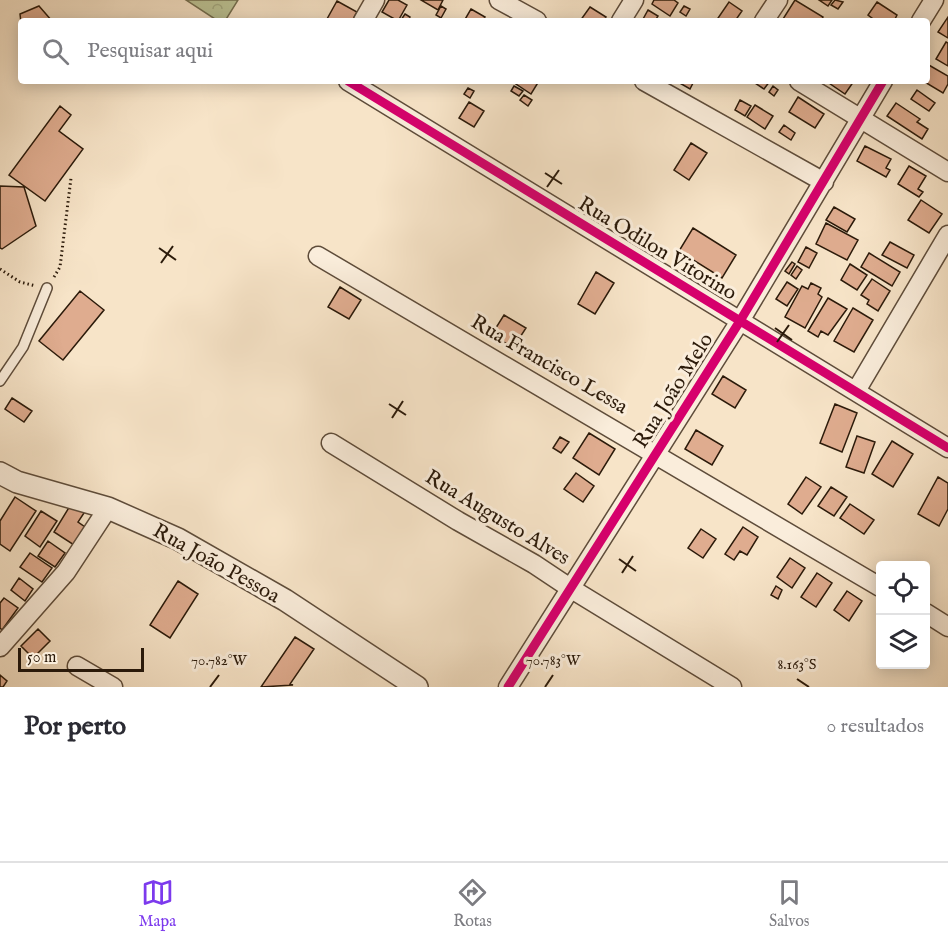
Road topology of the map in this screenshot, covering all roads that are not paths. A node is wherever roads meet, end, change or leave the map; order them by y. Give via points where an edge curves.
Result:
1 (375, 0) edge
2 (500, 0) edge
3 (634, 0) edge
4 (778, 0) edge
5 (934, 0) edge
6 (365, 18) edge
7 (532, 18) edge
8 (623, 18) edge
9 (766, 18) edge
10 (923, 18) edge
11 (353, 84) edge
12 (649, 84) edge
13 (804, 84) edge
14 (881, 84) edge
15 (860, 118) junction
16 (948, 172) edge
17 (824, 182) junction
18 (948, 235) edge
19 (318, 256) dead end
20 (46, 288) road end
21 (740, 321) junction
22 (0, 381) edge
23 (856, 391) junction
24 (332, 443) dead end
25 (948, 448) edge
26 (656, 453) junction
27 (0, 473) edge
28 (108, 508) junction
29 (876, 584) edge
30 (570, 588) junction
31 (929, 615) edge
32 (948, 627) edge
33 (0, 647) edge
34 (77, 666) dead end
35 (113, 687) edge
36 (417, 687) edge
37 (508, 687) edge
38 (732, 687) edge

1 - 6 street
2 - 7 street
3 - 8 street
4 - 9 street
5 - 10 street
11 - 21 street, Rua Odilon Vitorino
12 - 17 street
13 - 15 street
14 - 15 street, Rua João Melo
15 - 16 street
15 - 17 street, Rua João Melo
17 - 21 street, Rua João Melo
18 - 23 street
19 - 26 street, Rua Francisco Lessa
20 - 22 lane via 23,347
21 - 23 street, Rua Odilon Vitorino
21 - 26 street, Rua João Melo
23 - 25 street, Rua Odilon Vitorino
24 - 30 street, Rua Augusto Alves
26 - 29 street, Rua Francisco Lessa
26 - 30 street, Rua João Melo
27 - 28 street, Rua João Pessoa via 17,482
28 - 33 street via 66,572
28 - 36 street, Rua João Pessoa via 178,539 239,573
30 - 37 street, Rua João Melo
30 - 38 street, Rua Augusto Alves
31 - 32 street
34 - 35 street

